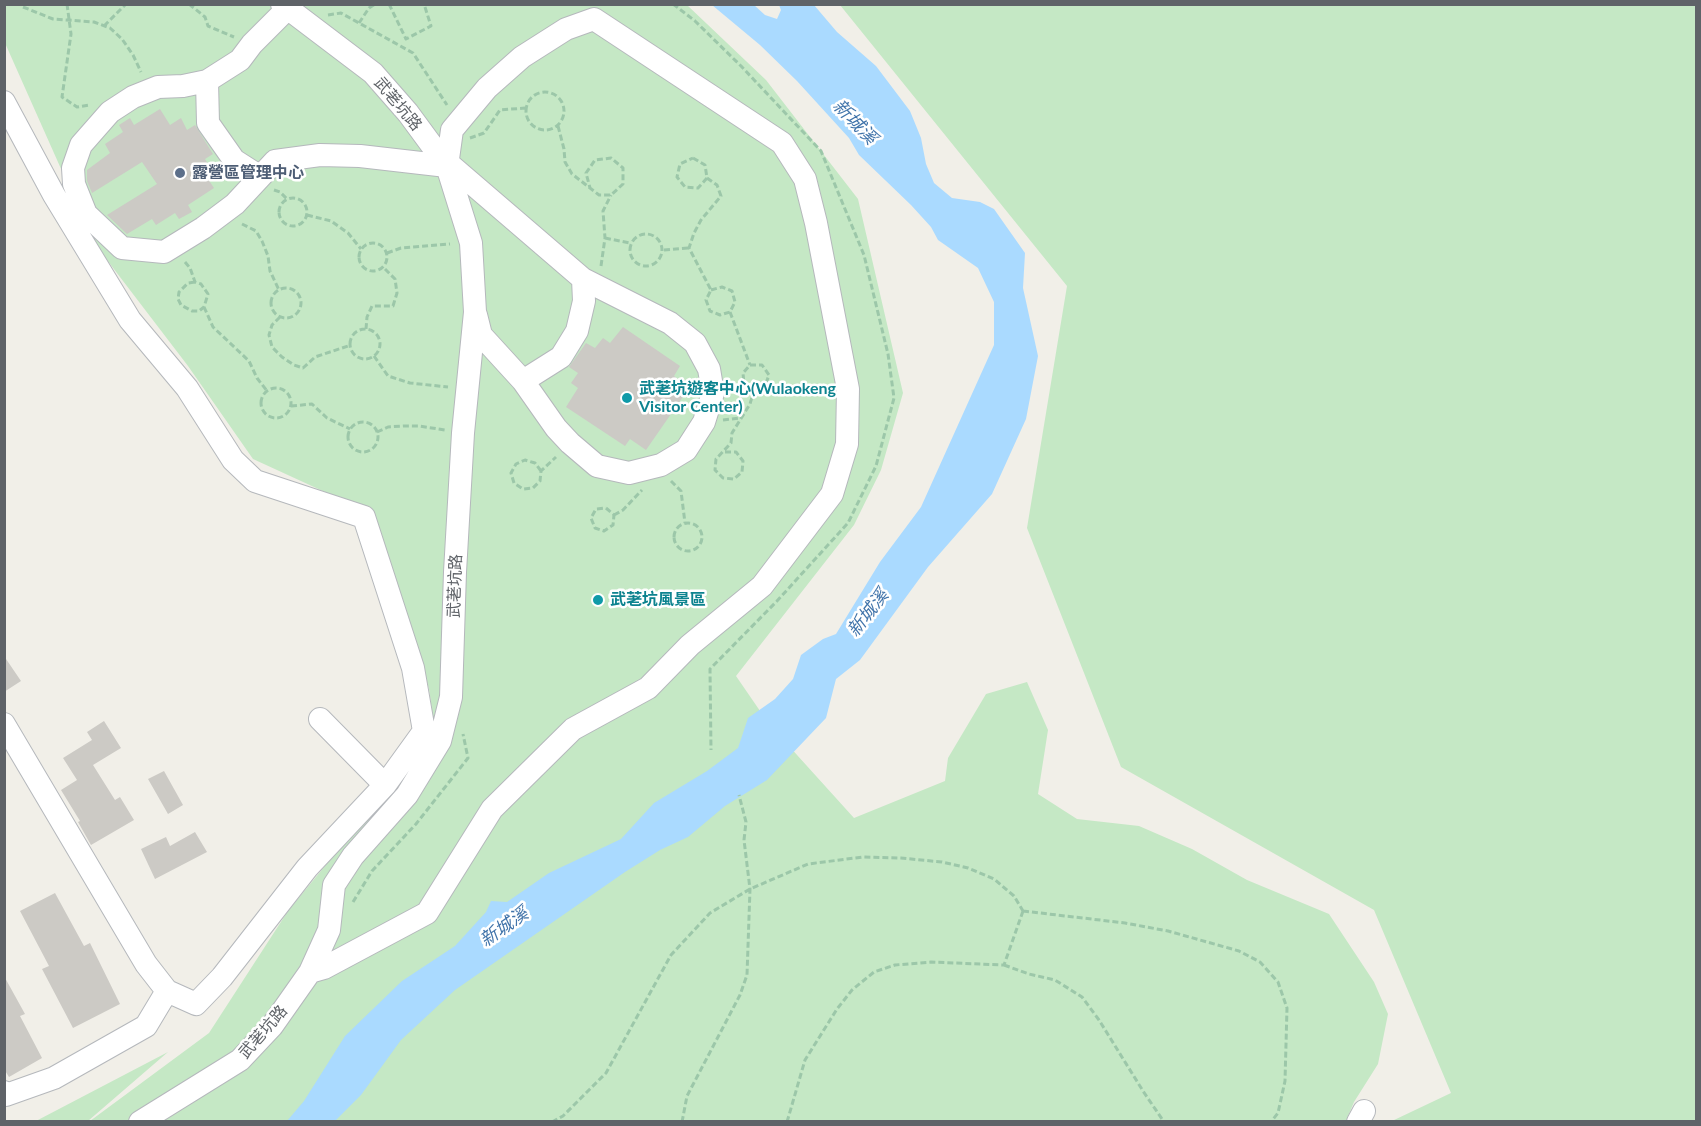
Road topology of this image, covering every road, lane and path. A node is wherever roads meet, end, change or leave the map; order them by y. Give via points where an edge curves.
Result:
1 (67, 4) edge
2 (126, 4) edge
3 (189, 4) edge
4 (375, 4) edge
5 (389, 4) edge
6 (424, 4) edge
7 (23, 7) dead end
8 (284, 7) edge
9 (324, 16) dead end
10 (69, 22) junction
11 (359, 22) junction
12 (105, 26) junction
13 (247, 49) junction
14 (207, 81) junction
15 (150, 91) junction
16 (4, 102) edge
17 (118, 107) junction
18 (525, 108) junction
19 (558, 126) junction
20 (463, 130) junction
21 (447, 166) junction
22 (259, 176) junction
23 (707, 178) junction
24 (590, 188) junction
25 (611, 195) junction
26 (221, 214) junction
27 (308, 215) junction
28 (605, 238) junction
29 (471, 243) junction
30 (631, 243) junction
31 (689, 248) junction
32 (361, 249) junction
33 (663, 249) junction
34 (387, 253) junction
35 (384, 267) junction
36 (589, 282) junction
37 (279, 290) junction
38 (711, 290) junction
39 (204, 307) junction
40 (475, 312) junction
41 (730, 312) junction
42 (280, 317) junction
43 (366, 329) junction
44 (351, 345) junction
45 (374, 356) junction
46 (750, 364) junction
47 (523, 381) junction
48 (468, 390) junction
49 (754, 390) junction
50 (267, 391) junction
51 (291, 406) junction
52 (350, 429) junction
53 (377, 432) junction
54 (463, 433) junction
55 (724, 452) junction
56 (661, 465) junction
57 (541, 471) joint
58 (614, 514) joint
59 (685, 523) junction
60 (777, 601) dead end
61 (320, 719) dead end
62 (4, 723) edge
63 (711, 750) dead end
64 (385, 785) junction
65 (738, 795) dead end
66 (750, 889) junction
67 (1023, 911) junction
68 (1004, 965) junction
69 (310, 972) junction
70 (167, 991) junction
71 (4, 1092) edge
72 (140, 1122) edge
73 (552, 1122) edge
74 (682, 1122) edge
75 (787, 1122) edge
76 (1164, 1122) edge
77 (1271, 1122) edge

1 - 10 path
2 - 12 path
3 - 13 path via 205,17 208,26 237,38
4 - 11 path
5 - 6 path via 406,39 431,26
7 - 10 path
8 - 13 street
8 - 21 street, 武荖坑路 via 373,73
9 - 11 path via 341,13
10 - 12 path
10 - 17 path via 71,34 62,97 77,107 105,102
11 - 20 path via 413,53
12 - 15 path via 122,39
13 - 14 street via 240,60
14 - 15 street
14 - 22 street via 208,123 234,160
15 - 17 street
16 - 64 street via 54,195 130,320 187,388 233,460 255,481 364,517 413,668 423,731
17 - 26 street via 81,145 73,168 74,184 87,214 123,248 164,252
18 - 19 path via 530,123 543,131
18 - 19 path via 533,95 548,92 561,99 565,113
18 - 20 path via 500,110 484,133
19 - 24 path via 565,162 572,174
20 - 21 street via 452,130
20 - 69 street via 487,88 522,57 566,29 594,19 782,143 805,179 816,223 848,389 847,444 832,494 762,586 690,645 648,688 573,729 492,809 427,913
21 - 22 street via 320,155 275,160
21 - 29 street, 武荖坑路
21 - 36 street via 448,163
22 - 26 street
23 - 23 path via 698,188 685,188 677,177 680,164 693,158 705,165
23 - 31 path via 717,186 720,196 701,220
24 - 25 path via 599,195
24 - 25 path via 586,173 590,166 595,160 610,158 623,168 623,184
25 - 28 path via 603,211
26 - 37 path via 256,231
27 - 27 path via 300,199 287,199 279,209 282,221 293,227 305,222
27 - 32 path via 330,221 348,233
28 - 30 path
28 - 36 path via 602,261
29 - 34 path via 401,248
29 - 40 street, 武荖坑路
30 - 33 path via 642,233 657,236
30 - 33 path via 630,254 637,264 649,266 659,261
31 - 33 path
31 - 38 path
32 - 34 path via 375,242
32 - 35 path via 358,255 363,268 377,271
34 - 35 path
35 - 43 path via 395,279 397,293 393,306 372,306 366,317
36 - 47 street via 577,331 561,357
36 - 56 street via 670,323 695,344 709,369 713,393 704,422 686,450
37 - 42 path via 271,307
37 - 42 path via 292,290 300,300 298,312
38 - 41 path via 706,300 710,310 720,315
38 - 41 path via 722,287 732,291 735,302
39 - 39 path via 208,294 201,284 188,282 183,286 178,299 186,309
39 - 50 path via 213,327 249,361
40 - 47 street via 481,335
40 - 48 street, 武荖坑路
41 - 46 path
42 - 44 path via 269,335 272,347 294,365 303,368 315,357
43 - 44 path via 355,333
43 - 45 path via 378,337 380,347
44 - 45 path via 356,356
45 - 48 path via 388,376 410,383
46 - 49 path via 742,373 744,384
46 - 49 path via 762,365 769,375 765,386
47 - 56 street via 556,428 597,466 628,473
48 - 54 street, 武荖坑路
49 - 55 path
50 - 51 path via 273,388 287,392
50 - 51 path via 261,404 269,416 283,416
51 - 52 path via 312,404 327,418
52 - 53 path via 364,423
52 - 53 path via 349,444 361,452 374,447
53 - 54 path via 388,427 419,426
54 - 69 street, 武荖坑路 via 451,697 440,741 407,795 352,856 334,885 329,930
55 - 55 path via 716,459 716,470 723,478 734,479 742,472 743,461 736,452
56 - 59 path via 662,478 674,482 681,492
57 - 57 path via 535,463 525,460 516,464 514,483 523,489 533,488 540,481
58 - 58 path via 606,508 596,509 591,518 595,528 604,531 613,525
59 - 59 path via 676,528 673,538 677,547 686,552 696,550 702,542 702,532
60 - 63 path via 710,669
61 - 64 street
62 - 70 street via 146,964
64 - 70 street via 307,868 222,977 196,1004
65 - 66 path via 746,822 744,840
66 - 67 path via 808,864 863,857 901,858 942,862 994,879 1014,896
66 - 73 path via 710,913 671,955 606,1073
66 - 74 path via 747,975 687,1096
67 - 68 path
67 - 77 path via 1168,931 1239,951 1260,962 1278,982 1287,1008 1285,1080 1278,1113
68 - 75 path via 931,962 874,972 842,1002 805,1060
68 - 76 path via 1055,980 1082,997
69 - 72 street, 武荖坑路 via 272,1026 240,1060
70 - 71 street via 146,1026 54,1078 6,1095

